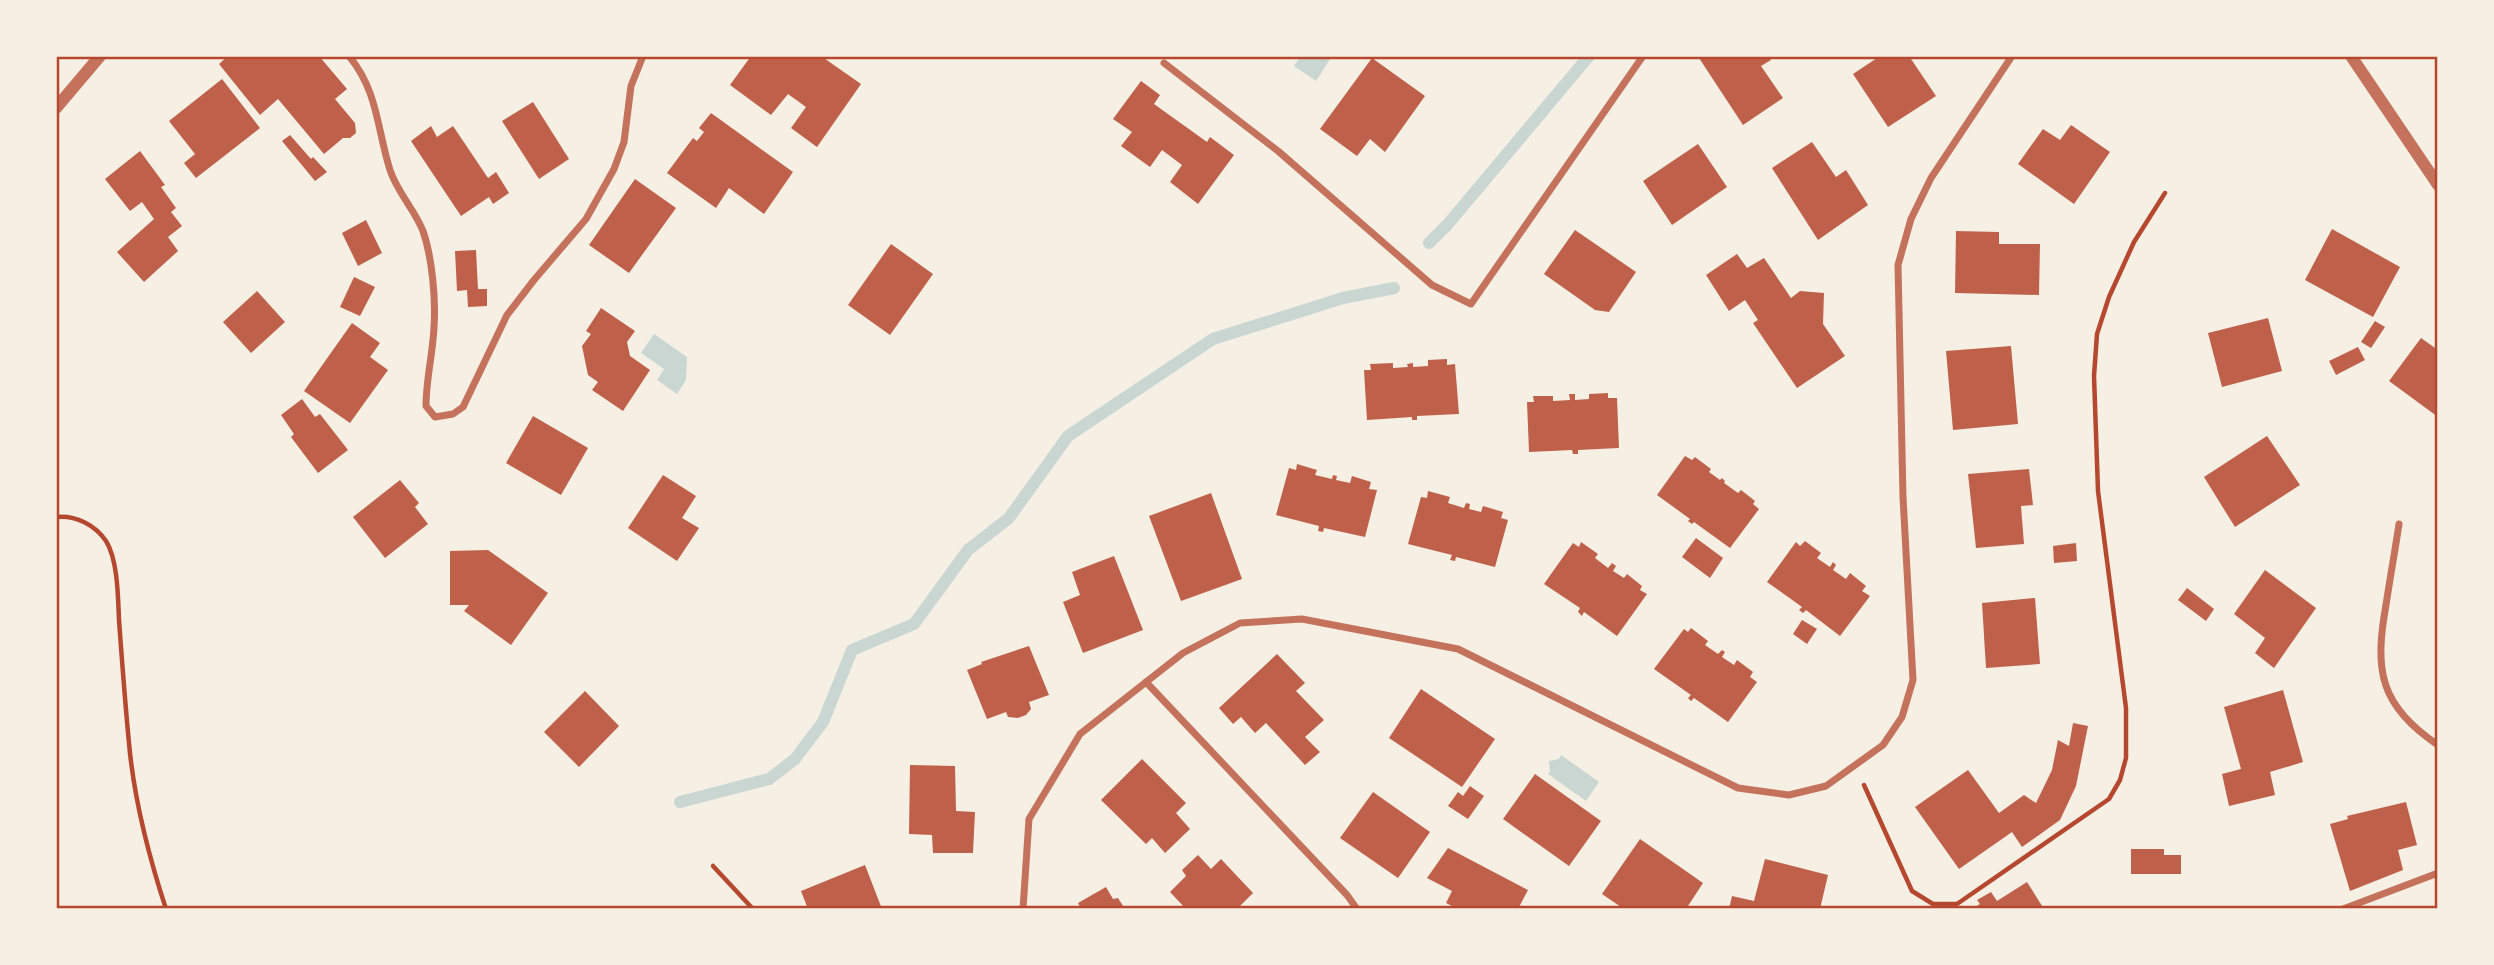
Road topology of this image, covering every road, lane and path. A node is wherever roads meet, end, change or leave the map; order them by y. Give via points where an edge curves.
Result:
1 (100, 56) edge
2 (349, 56) edge
3 (643, 56) edge
4 (1643, 56) edge
5 (2012, 56) edge
6 (2351, 56) edge
7 (1164, 62) dead end
8 (56, 108) edge
9 (2438, 185) edge
10 (2165, 193) dead end
11 (56, 517) edge
12 (2399, 524) dead end
13 (1146, 682) junction
14 (2438, 745) edge
15 (1854, 765) junction
16 (713, 866) dead end
17 (2438, 873) edge
18 (166, 909) edge
19 (753, 909) edge
20 (1023, 909) edge
21 (1357, 909) edge
22 (2343, 909) edge

1 - 8 street
2 - 3 street via 374,100 391,173 411,205 428,249 435,326 426,406 435,417 463,407 507,315 586,219 624,142 631,86
4 - 7 street via 1471,304 1432,285 1278,151
5 - 15 street via 1931,178 1911,219 1898,265 1913,680 1902,718 1883,745
6 - 9 street
10 - 15 path via 2134,242 2109,297 2098,334 2094,376 2098,491 2126,708 2126,758 2120,780 2109,799 1958,904 1933,904 1912,891
11 - 18 path via 88,523 107,542 116,574 137,806
12 - 14 street via 2379,640 2380,664 2399,711
13 - 15 street via 1183,653 1240,623 1302,619 1458,649 1738,788 1789,795 1826,786
13 - 20 street via 1080,734 1029,819
13 - 21 street
16 - 19 path
17 - 22 street

